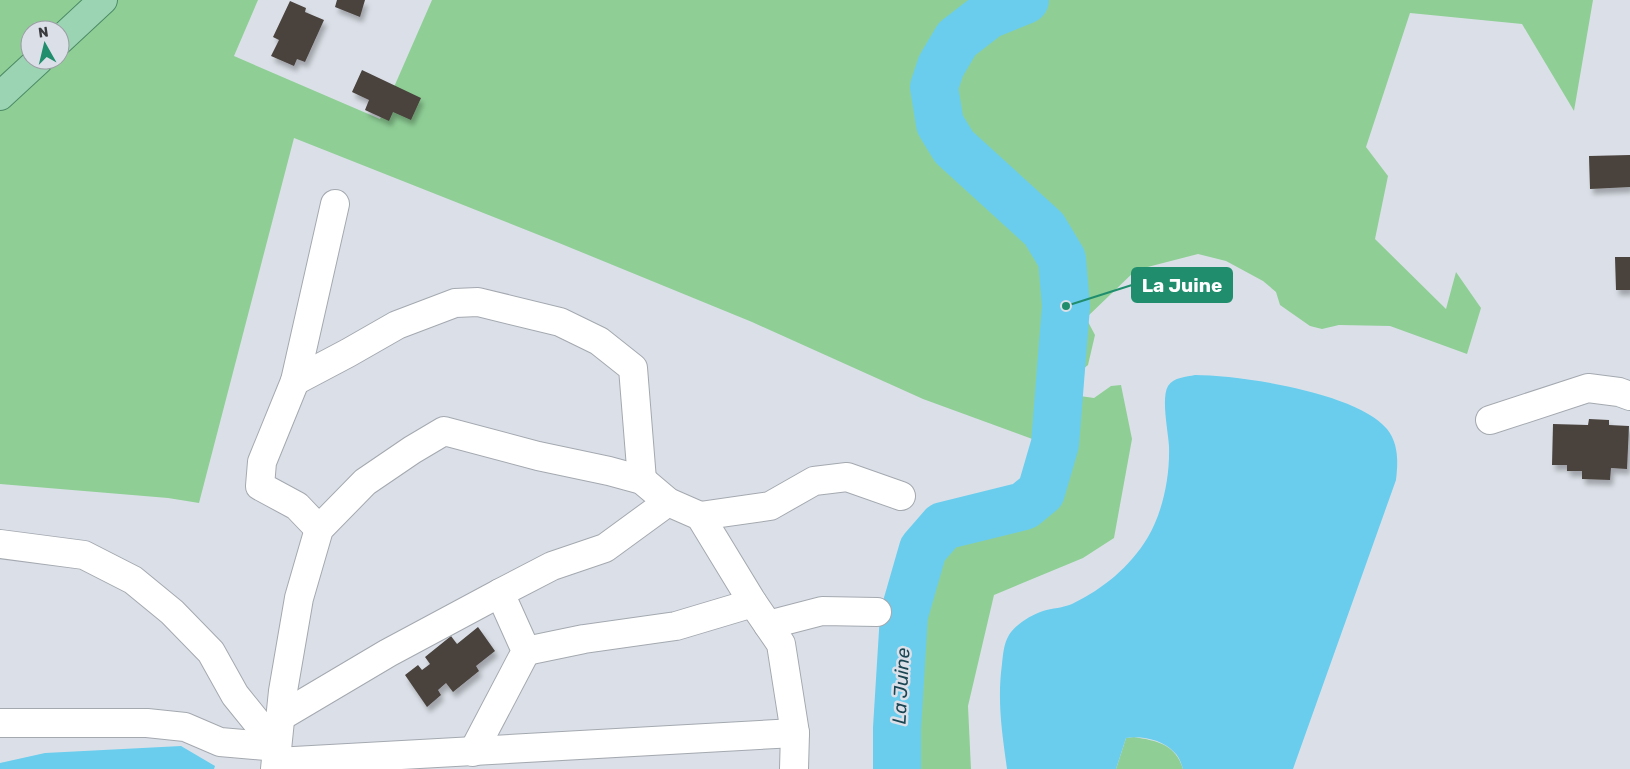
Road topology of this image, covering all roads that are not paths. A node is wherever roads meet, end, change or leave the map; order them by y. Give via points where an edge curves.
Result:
1 (103, 0) edge
2 (70, 31) edge
3 (28, 70) edge
4 (0, 96) edge
5 (335, 204) dead end
6 (295, 381) junction
7 (1630, 396) edge
8 (1490, 420) dead end
9 (642, 480) junction
10 (901, 496) dead end
11 (668, 502) junction
12 (700, 516) junction
13 (319, 530) junction
14 (0, 544) edge
15 (500, 593) junction
16 (753, 603) junction
17 (877, 612) dead end
18 (768, 625) junction
19 (526, 651) junction
20 (280, 718) junction
21 (0, 723) edge
22 (796, 733) junction
23 (473, 752) junction
24 (276, 759) edge
25 (794, 769) edge

1 - 2 main road
3 - 4 main road
5 - 6 lane
6 - 9 lane via 397,324 455,303 478,302 560,322 599,341 633,368
6 - 13 lane via 262,462 260,486 297,506
7 - 8 lane via 1588,388
9 - 11 lane
9 - 13 lane via 444,431 365,482
10 - 12 lane via 847,477 814,481 770,506
11 - 12 lane
11 - 15 lane via 605,548 552,566
12 - 16 lane
13 - 20 lane via 299,598
14 - 24 lane via 84,556 133,580 172,612 211,652
15 - 19 lane
15 - 20 lane via 388,653
16 - 18 lane
16 - 19 lane via 676,626
17 - 18 lane via 822,611
18 - 22 lane via 781,644
19 - 23 lane
20 - 24 lane
21 - 24 lane via 147,722 185,727 220,742
22 - 23 lane
22 - 25 lane
23 - 24 lane

